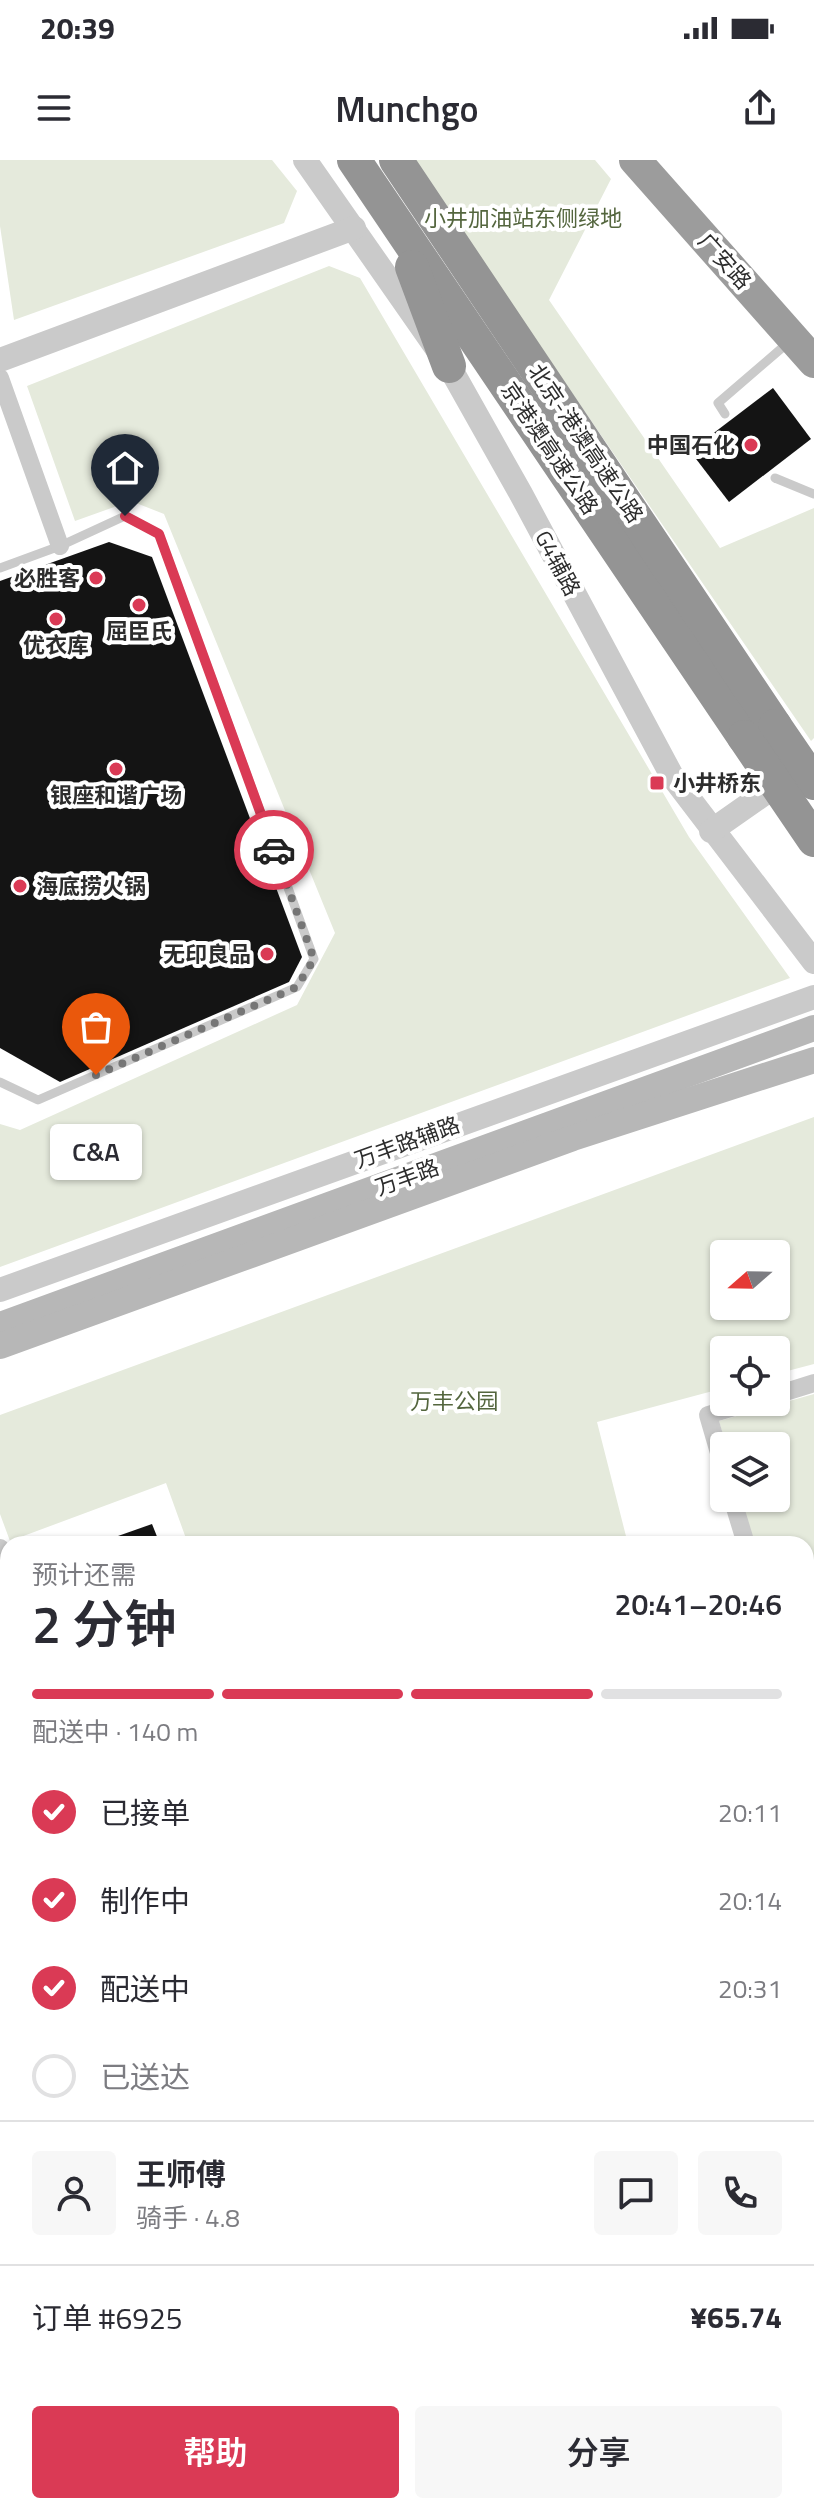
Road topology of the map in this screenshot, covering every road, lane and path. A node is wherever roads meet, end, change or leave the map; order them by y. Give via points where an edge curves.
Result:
1 (305, 160) edge
2 (354, 160) edge
3 (396, 160) edge
4 (635, 160) edge
5 (392, 214) junction
6 (354, 228) junction
7 (793, 338) junction
8 (0, 360) edge
9 (814, 362) edge
10 (449, 366) junction
11 (0, 378) edge
12 (725, 414) dead end
13 (775, 478) dead end
14 (814, 494) edge
15 (60, 546) junction
16 (0, 568) edge
17 (760, 732) junction
18 (814, 761) edge
19 (814, 783) edge
20 (711, 831) junction
21 (814, 840) edge
22 (814, 962) edge
23 (814, 997) edge
24 (814, 1028) edge
25 (814, 1060) edge
26 (0, 1082) edge
27 (0, 1290) edge
28 (0, 1325) edge
29 (0, 1346) edge
30 (814, 1383) edge
31 (790, 1391) edge
32 (736, 1512) edge
33 (744, 1536) edge

1 - 6 street, G4辅路
2 - 5 highway, 京港澳高速公路
3 - 17 highway, 北京-港澳高速公路
4 - 7 highway, 广安路
5 - 10 highway
5 - 17 highway, 京港澳高速公路
6 - 8 street
6 - 10 street, G4辅路
7 - 9 highway, 广安路
7 - 12 lane via 718,403
10 - 20 street, G4辅路 via 672,776
11 - 15 street
13 - 14 lane
15 - 16 lane
15 - 26 lane via 125,516 159,534 314,959 297,987 38,1100
17 - 19 highway, bridge
17 - 21 highway, bridge
18 - 20 street
20 - 22 street, G4辅路
23 - 27 street, 万丰路辅路
24 - 28 main road, 万丰路
25 - 29 main road, 万丰路 via 573,1138
30 - 31 street
32 - 33 street

